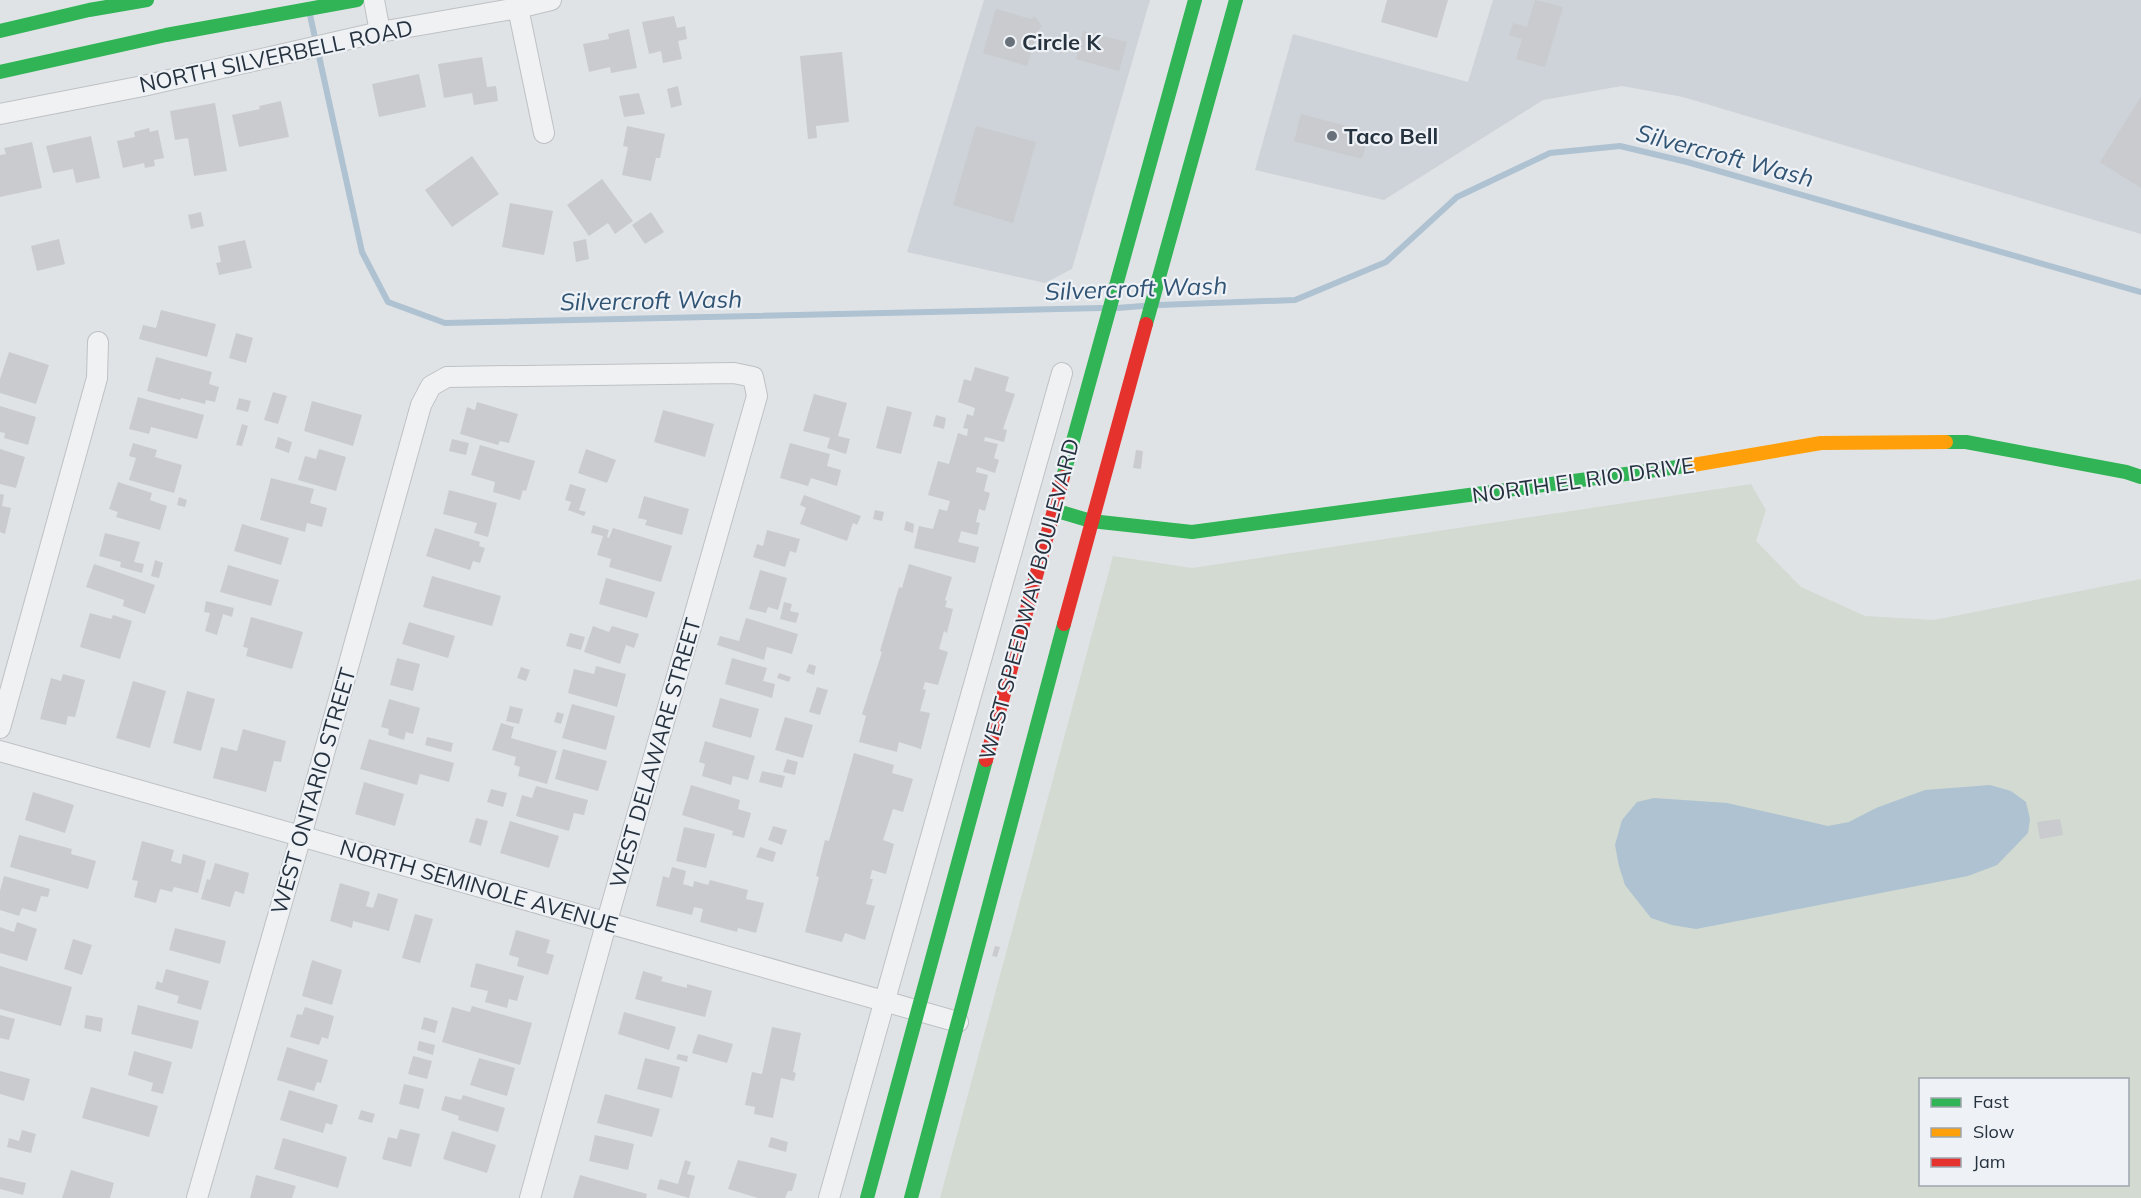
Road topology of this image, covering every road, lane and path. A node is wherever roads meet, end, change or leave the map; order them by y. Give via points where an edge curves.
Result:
1 (147, 0) edge
2 (357, 0) edge
3 (375, 0) edge
4 (551, 0) edge
5 (1195, 0) edge
6 (1236, 0) edge
7 (87, 5) edge
8 (518, 8) junction
9 (0, 31) edge
10 (380, 32) junction
11 (0, 72) edge
12 (0, 114) edge
13 (544, 133) dead end
14 (98, 342) dead end
15 (1062, 373) dead end
16 (753, 377) joint
17 (2141, 477) edge
18 (1025, 503) junction
19 (1054, 510) junction
20 (1091, 521) junction
21 (0, 728) edge
22 (0, 751) edge
23 (301, 836) junction
24 (607, 921) junction
25 (884, 1001) junction
26 (917, 1010) junction
27 (958, 1022) junction
28 (197, 1198) edge
29 (530, 1198) edge
30 (829, 1198) edge
31 (867, 1198) edge
32 (911, 1198) edge

1 - 7 main road
2 - 11 main road, NORTH SILVERBELL ROAD via 166,34
3 - 10 street
4 - 8 street, NORTH SILVERBELL ROAD
5 - 19 main road, WEST SPEEDWAY BOULEVARD via 1162,137 1120,268
6 - 20 main road, WEST SPEEDWAY BOULEVARD via 1191,144 1161,270
7 - 9 main road
8 - 10 street, NORTH SILVERBELL ROAD
8 - 13 street
10 - 12 street, NORTH SILVERBELL ROAD
14 - 21 street via 97,378
15 - 18 street, WEST SPEEDWAY BOULEVARD
16 - 23 street, WEST ONTARIO STREET via 734,373 447,377 431,386 421,405
16 - 24 street, WEST DELAWARE STREET via 757,396
17 - 20 main road, NORTH EL RIO DRIVE via 1966,442 1821,443 1672,469 1192,532
18 - 19 street, NORTH EL RIO DRIVE
18 - 25 street, WEST SPEEDWAY BOULEVARD
19 - 20 main road, NORTH EL RIO DRIVE
19 - 26 main road, WEST SPEEDWAY BOULEVARD
20 - 27 main road, WEST SPEEDWAY BOULEVARD
22 - 23 street, NORTH SEMINOLE AVENUE
23 - 24 street, NORTH SEMINOLE AVENUE
23 - 28 street, WEST ONTARIO STREET
24 - 25 street, NORTH SEMINOLE AVENUE
24 - 29 street, WEST DELAWARE STREET
25 - 26 street, NORTH SEMINOLE AVENUE
25 - 30 street, WEST SPEEDWAY BOULEVARD
26 - 27 street, NORTH SEMINOLE AVENUE
26 - 31 main road, WEST SPEEDWAY BOULEVARD
27 - 32 main road, WEST SPEEDWAY BOULEVARD

